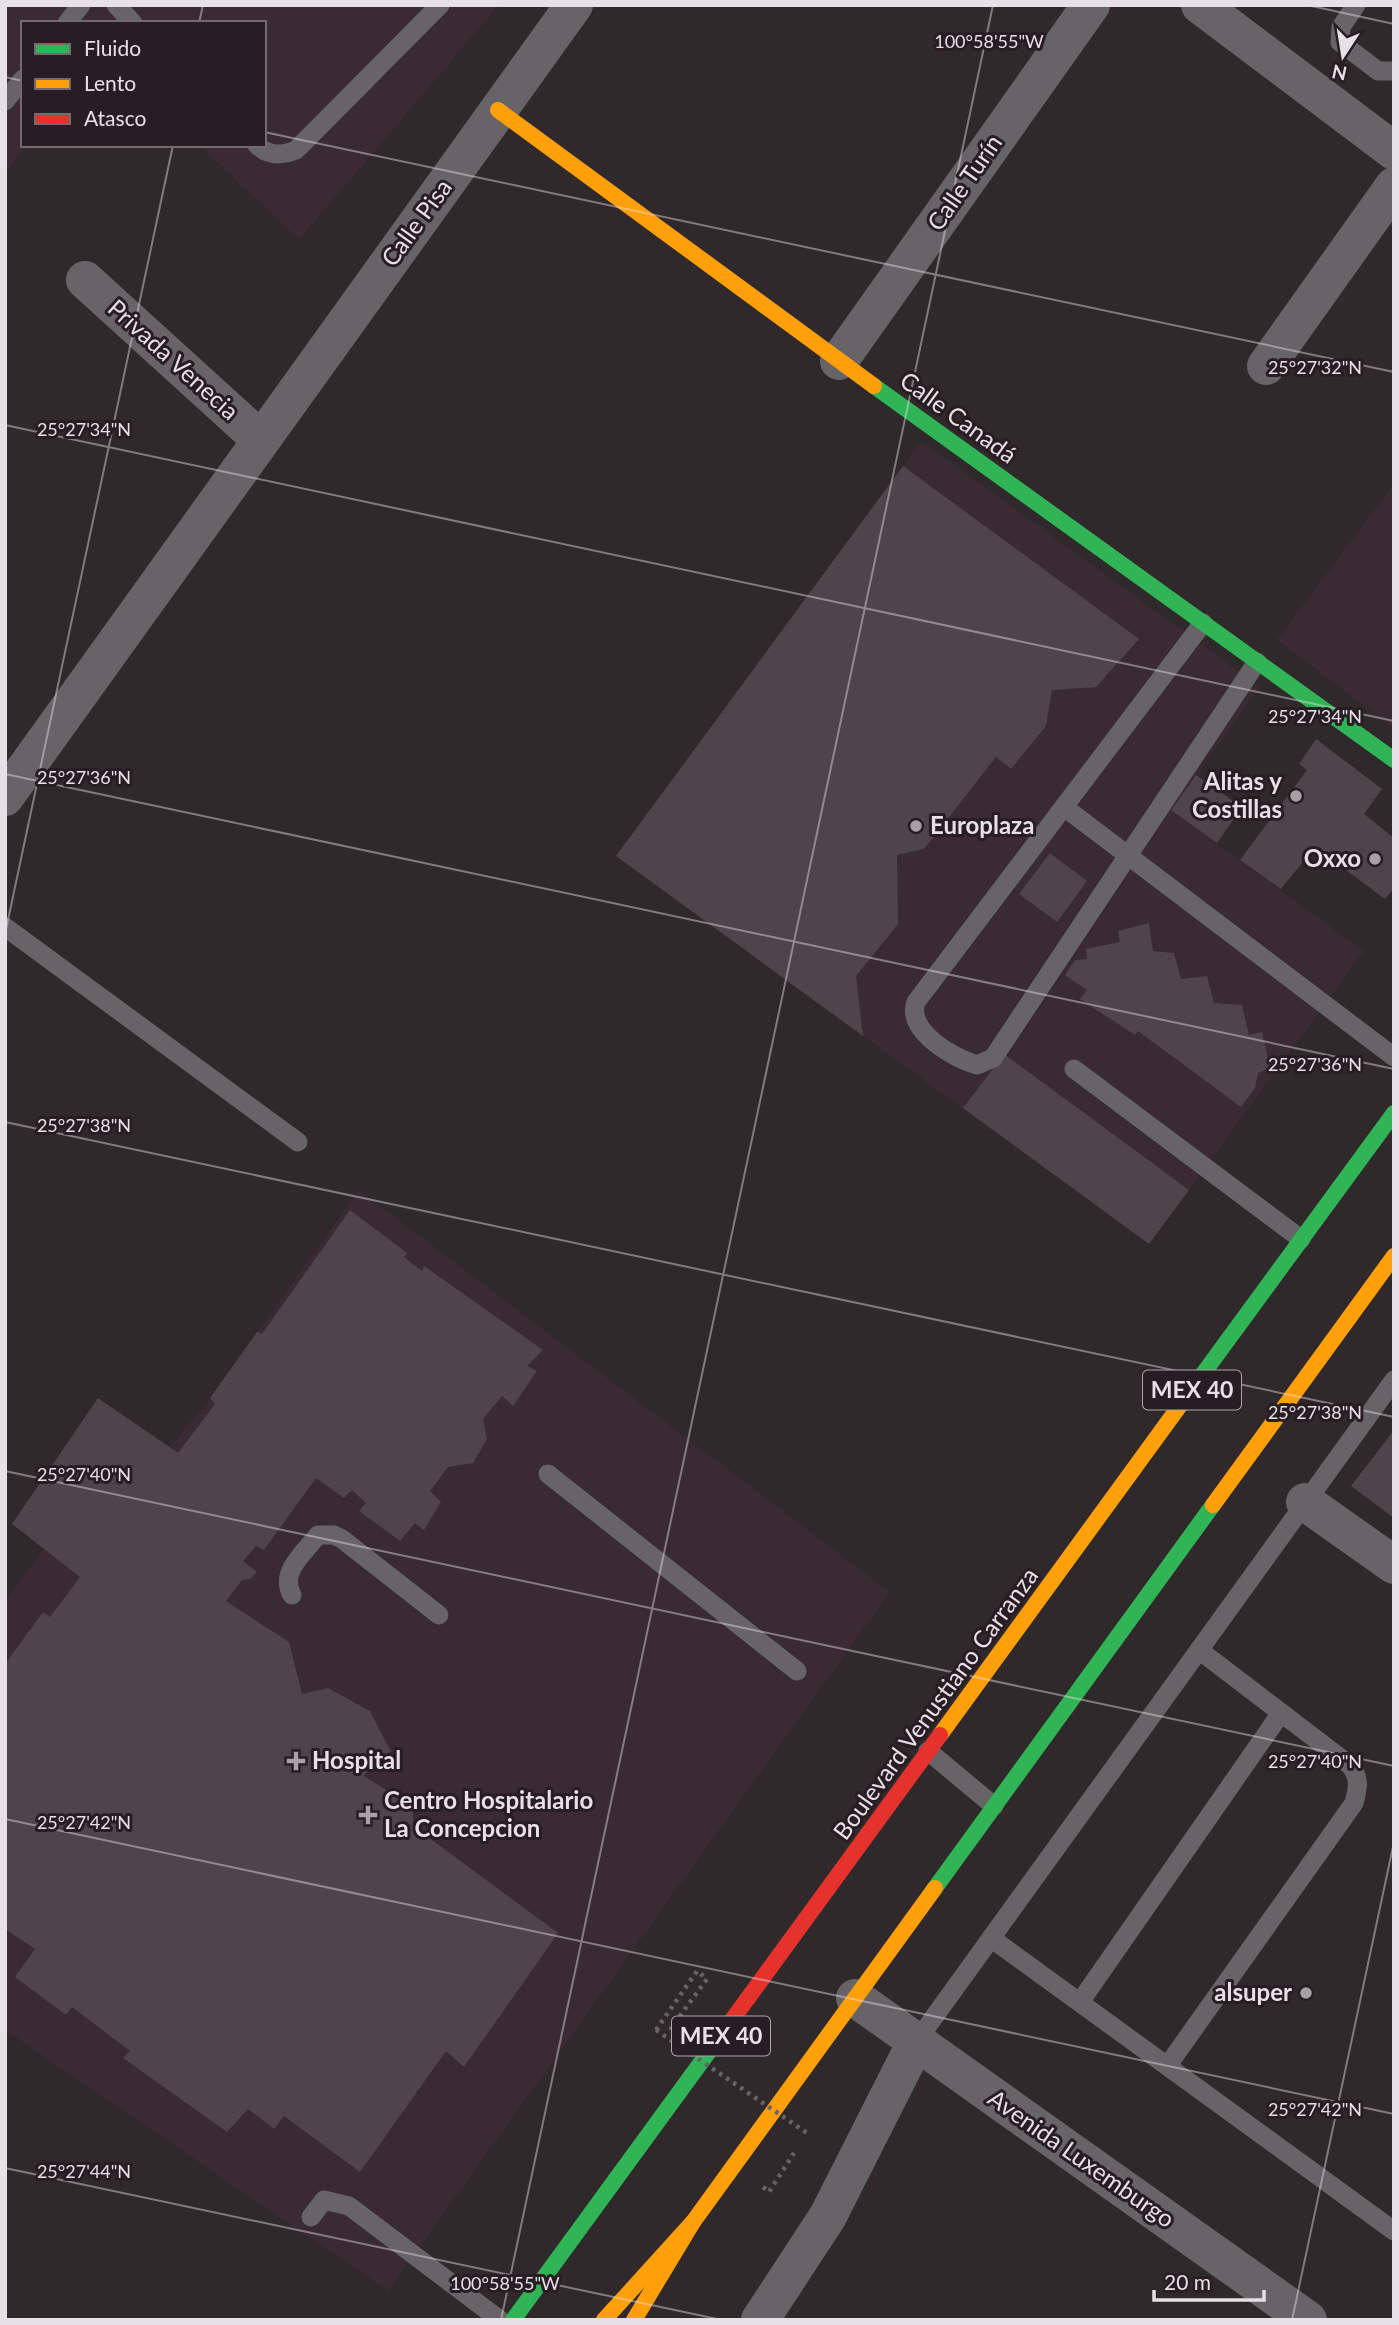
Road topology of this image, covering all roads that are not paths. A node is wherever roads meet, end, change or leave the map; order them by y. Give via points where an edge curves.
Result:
1 (81, 5) edge
2 (116, 5) edge
3 (440, 5) edge
4 (574, 5) edge
5 (1091, 5) edge
6 (1200, 5) edge
7 (1356, 5) edge
8 (69, 21) edge
9 (131, 21) edge
10 (1394, 71) edge
11 (21, 81) edge
12 (5, 101) edge
13 (498, 110) junction
14 (260, 147) edge
15 (1394, 151) edge
16 (1394, 186) edge
17 (85, 280) dead end
18 (839, 361) junction
19 (1266, 366) dead end
20 (261, 440) junction
21 (1203, 623) junction
22 (1257, 662) junction
23 (1394, 760) edge
24 (5, 797) edge
25 (1064, 807) junction
26 (1127, 857) junction
27 (5, 927) edge
28 (1394, 1057) edge
29 (1074, 1069) dead end
30 (1394, 1113) edge
31 (298, 1142) dead end
32 (1301, 1239) junction
33 (1392, 1261) edge
34 (1394, 1380) edge
35 (548, 1474) dead end
36 (1305, 1502) junction
37 (1394, 1565) edge
38 (292, 1595) dead end
39 (439, 1615) dead end
40 (1199, 1650) junction
41 (797, 1671) dead end
42 (1281, 1713) junction
43 (928, 1751) junction
44 (994, 1806) junction
45 (991, 1938) junction
46 (855, 1998) junction
47 (1080, 2002) junction
48 (916, 2042) junction
49 (1168, 2065) junction
50 (311, 2217) dead end
51 (693, 2222) junction
52 (1394, 2231) edge
53 (500, 2320) edge
54 (513, 2320) edge
55 (604, 2320) edge
56 (634, 2320) edge
57 (760, 2320) edge
58 (1308, 2320) edge

1 - 8 lane
2 - 9 lane
3 - 14 lane via 296,150 271,154
4 - 13 street, Calle Pisa
5 - 18 street, Calle Turín
6 - 15 street
7 - 10 lane via 1341,27 1340,42 1378,71
11 - 12 lane
13 - 18 main road, Calle Canadá
13 - 20 street, Calle Pisa
16 - 19 street
17 - 20 street, Privada Venecia
18 - 21 main road, Calle Canadá
20 - 24 street, Calle Pisa
21 - 22 main road, Calle Canadá
21 - 25 lane
22 - 23 main road, Calle Canadá
22 - 26 lane
25 - 26 lane
25 - 26 lane via 916,1002 912,1012 919,1028 964,1061 977,1065 993,1058
26 - 28 lane
27 - 31 lane
29 - 32 lane
30 - 32 main road, Boulevard Venustiano Carranza / MEX 40
32 - 43 main road, Boulevard Venustiano Carranza / MEX 40
33 - 44 main road, MEX 40
34 - 36 lane
35 - 41 lane
36 - 37 street
36 - 40 lane
38 - 39 lane via 287,1579 290,1571 318,1535 325,1534 342,1539
40 - 42 lane
40 - 45 lane
42 - 47 lane
42 - 49 lane via 1351,1766 1358,1776 1354,1803
43 - 44 lane
43 - 54 main road, Boulevard Venustiano Carranza / MEX 40
44 - 46 main road, MEX 40
45 - 47 lane
45 - 48 lane
46 - 48 street, Avenida Luxemburgo
46 - 51 main road, MEX 40
47 - 49 lane
48 - 57 street via 828,2216
48 - 58 street, Avenida Luxemburgo
49 - 52 lane
50 - 53 lane via 324,2200 349,2206
51 - 55 main road
51 - 56 main road, MEX 40

